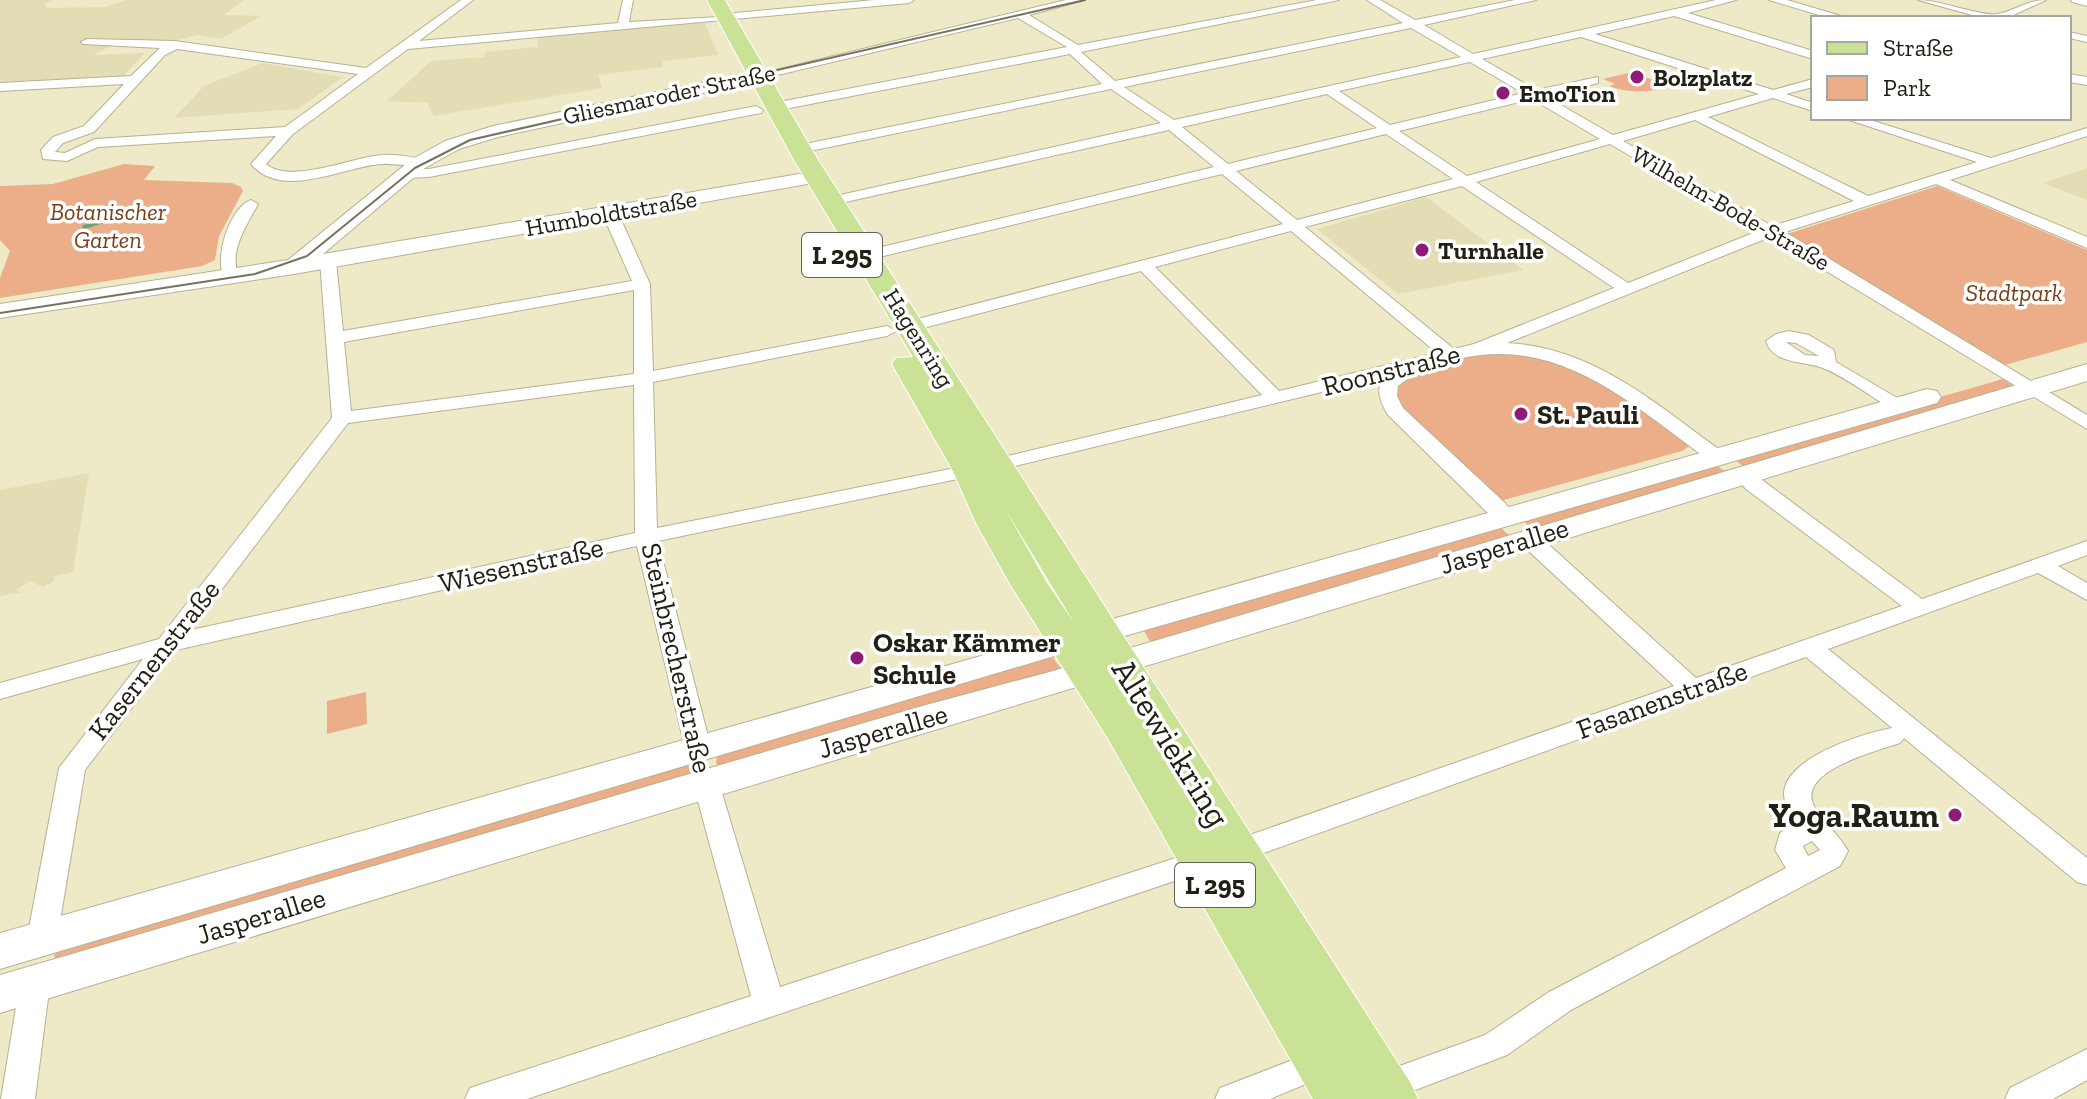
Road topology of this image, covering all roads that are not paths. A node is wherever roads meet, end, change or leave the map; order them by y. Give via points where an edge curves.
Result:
1 (468, 0) edge
2 (628, 0) edge
3 (909, 0) edge
4 (1019, 0) edge
5 (1080, 0) edge
6 (1334, 0) edge
7 (1372, 0) edge
8 (1531, 0) edge
9 (1731, 0) edge
10 (1774, 0) edge
11 (1923, 0) edge
12 (2041, 0) edge
13 (2076, 0) edge
14 (2087, 3) edge
15 (715, 9) edge
16 (1034, 11) junction
17 (1674, 13) junction
18 (1019, 14) junction
19 (1834, 16) edge
20 (1989, 16) edge
21 (2002, 16) edge
22 (1414, 25) junction
23 (623, 27) junction
24 (1583, 34) junction
25 (87, 42) dead end
26 (175, 45) junction
27 (405, 46) junction
28 (1074, 49) junction
29 (1811, 54) edge
30 (1471, 58) junction
31 (367, 72) junction
32 (748, 78) junction
33 (134, 80) junction
34 (1594, 80) dead end
35 (1811, 84) edge
36 (1113, 86) junction
37 (0, 87) edge
38 (1329, 90) junction
39 (1774, 95) junction
40 (1536, 96) junction
41 (1811, 106) edge
42 (765, 109) junction
43 (1698, 117) junction
44 (1856, 120) edge
45 (1171, 125) junction
46 (89, 129) junction
47 (288, 131) junction
48 (1392, 131) junction
49 (2087, 132) edge
50 (1613, 140) junction
51 (95, 143) junction
52 (800, 149) junction
53 (1994, 163) junction
54 (413, 168) junction
55 (1227, 170) junction
56 (807, 179) junction
57 (1938, 180) junction
58 (1464, 181) junction
59 (832, 201) junction
60 (1866, 201) junction
61 (251, 204) dead end
62 (610, 213) junction
63 (1294, 225) junction
64 (1770, 232) junction
65 (2087, 243) edge
66 (867, 255) junction
67 (313, 260) junction
68 (1144, 265) junction
69 (229, 274) junction
70 (642, 284) junction
71 (1626, 289) junction
72 (0, 311) edge
73 (900, 328) junction
74 (336, 338) junction
75 (1480, 348) junction
76 (2087, 352) edge
77 (1451, 355) junction
78 (1824, 362) dead end
79 (1413, 365) junction
80 (2087, 372) edge
81 (645, 378) junction
82 (2021, 381) junction
83 (1275, 397) junction
84 (1899, 405) junction
85 (342, 418) junction
86 (2087, 423) edge
87 (1717, 457) junction
88 (984, 468) junction
89 (1743, 475) junction
90 (1517, 528) junction
91 (646, 537) junction
92 (2087, 548) edge
93 (2041, 565) junction
94 (2087, 593) edge
95 (1920, 608) junction
96 (167, 646) junction
97 (1810, 647) junction
98 (1094, 652) junction
99 (1693, 689) junction
100 (0, 691) edge
101 (1891, 737) dead end
102 (702, 766) junction
103 (1219, 856) junction
104 (2087, 874) edge
105 (42, 939) junction
106 (0, 951) edge
107 (17, 988) edge
108 (769, 1004) junction
109 (2087, 1063) edge
110 (1359, 1087) edge
111 (18, 1099) edge
112 (482, 1099) edge
113 (1232, 1099) edge
114 (2022, 1099) edge

1 - 27 street
2 - 23 street
3 - 15 street
4 - 16 street
5 - 16 street, Gliesmaroder Straße
6 - 28 street
7 - 22 street, Wilhelm-Bode-Straße
8 - 22 street
9 - 17 street
10 - 19 street
11 - 20 street
12 - 21 street
13 - 14 street
15 - 23 street
15 - 32 main road, Hagenring / L 295
16 - 18 street, Gliesmaroder Straße
17 - 24 street
17 - 29 street
18 - 28 street
18 - 32 street, Gliesmaroder Straße
22 - 30 street, Wilhelm-Bode-Straße
22 - 36 street
23 - 27 street
24 - 30 street
24 - 39 street
25 - 26 street
26 - 31 street
26 - 33 street
27 - 31 street
28 - 36 street
28 - 42 street
30 - 38 street
30 - 40 street, Wilhelm-Bode-Straße
31 - 47 street
32 - 42 main road, Hagenring / L 295
32 - 54 street, Gliesmaroder Straße via 493,132 452,145
33 - 37 street
33 - 46 street
34 - 40 street
35 - 39 street
36 - 45 street
36 - 52 street
38 - 45 street
38 - 48 street
39 - 41 street
39 - 43 street
40 - 48 street
40 - 50 street, Wilhelm-Bode-Straße
42 - 52 main road, Hagenring / L 295
42 - 54 street via 429,173
42 - 56 main road, Hagenring / L 295
43 - 50 street
43 - 60 street
44 - 53 street
45 - 55 street
45 - 59 street
46 - 51 street via 99,135
46 - 51 street via 58,140 48,156 67,157
47 - 51 street
47 - 54 street via 258,164 264,171 298,175 384,159
48 - 55 street
48 - 58 street
49 - 53 street, Roonstraße
50 - 58 street
50 - 64 street, Wilhelm-Bode-Straße
52 - 56 main road, Hagenring / L 295
53 - 57 street, Roonstraße
54 - 67 street, Gliesmaroder Straße
55 - 63 street
55 - 66 street
56 - 59 main road, Hagenring / L 295
56 - 62 street, Humboldtstraße
56 - 73 main road, Hagenring / L 295
57 - 60 street, Roonstraße
57 - 65 street
58 - 63 street
58 - 71 street
59 - 66 main road, Hagenring / L 295
60 - 64 street, Roonstraße
61 - 69 street via 229,246
62 - 67 street, Humboldtstraße
62 - 70 street, Steinbrecherstraße
63 - 68 street
63 - 77 street
64 - 71 street, Roonstraße
64 - 82 street, Wilhelm-Bode-Straße
66 - 73 main road, Hagenring / L 295
67 - 69 street, Humboldtstraße
67 - 74 street
68 - 73 street
68 - 83 street
69 - 72 street, Humboldtstraße
70 - 74 street
70 - 81 street, Steinbrecherstraße
71 - 75 street, Roonstraße
73 - 81 street
73 - 88 main road, Hagenring / L 295
74 - 85 street
75 - 77 street, Roonstraße
75 - 87 street via 1549,353 1589,367
76 - 82 street, Jasperallee
77 - 79 street, Roonstraße
78 - 84 street
79 - 83 street, Roonstraße
79 - 90 street via 1389,384 1395,411
80 - 82 street, Jasperallee
81 - 85 street
81 - 91 street, Steinbrecherstraße
82 - 84 street, Jasperallee
82 - 86 street, Wilhelm-Bode-Straße
82 - 89 street, Jasperallee
83 - 88 street, Roonstraße
84 - 87 street, Jasperallee
85 - 96 street, Kasernenstraße
87 - 89 street
87 - 90 street, Jasperallee
88 - 91 street, Wiesenstraße
88 - 98 main road, Hagenring / L 295 via 994,523
89 - 90 street, Jasperallee
89 - 95 street
90 - 98 street, Jasperallee
90 - 99 street
91 - 96 street, Wiesenstraße
91 - 102 street, Steinbrecherstraße
92 - 93 street, Fasanenstraße
93 - 94 street
93 - 95 street, Fasanenstraße
95 - 97 street, Fasanenstraße
96 - 100 street, Wiesenstraße
96 - 105 street, Kasernenstraße via 72,768
97 - 99 street, Fasanenstraße
97 - 104 street
98 - 102 street, Jasperallee
98 - 103 main road, Altewiekring / L 295
99 - 103 street, Fasanenstraße
101 - 110 street via 1825,760 1796,791 1798,803 1831,843 1830,858 1560,1001 1496,1045
102 - 105 street, Jasperallee
102 - 107 street, Jasperallee
102 - 108 street, Steinbrecherstraße
103 - 108 street, Fasanenstraße
103 - 110 main road, Altewiekring / L 295
103 - 110 main road, Altewiekring / L 295
105 - 106 street, Jasperallee
105 - 107 street, Kasernenstraße
107 - 111 street, Kasernenstraße
108 - 112 street, Fasanenstraße
109 - 114 street
110 - 113 street

